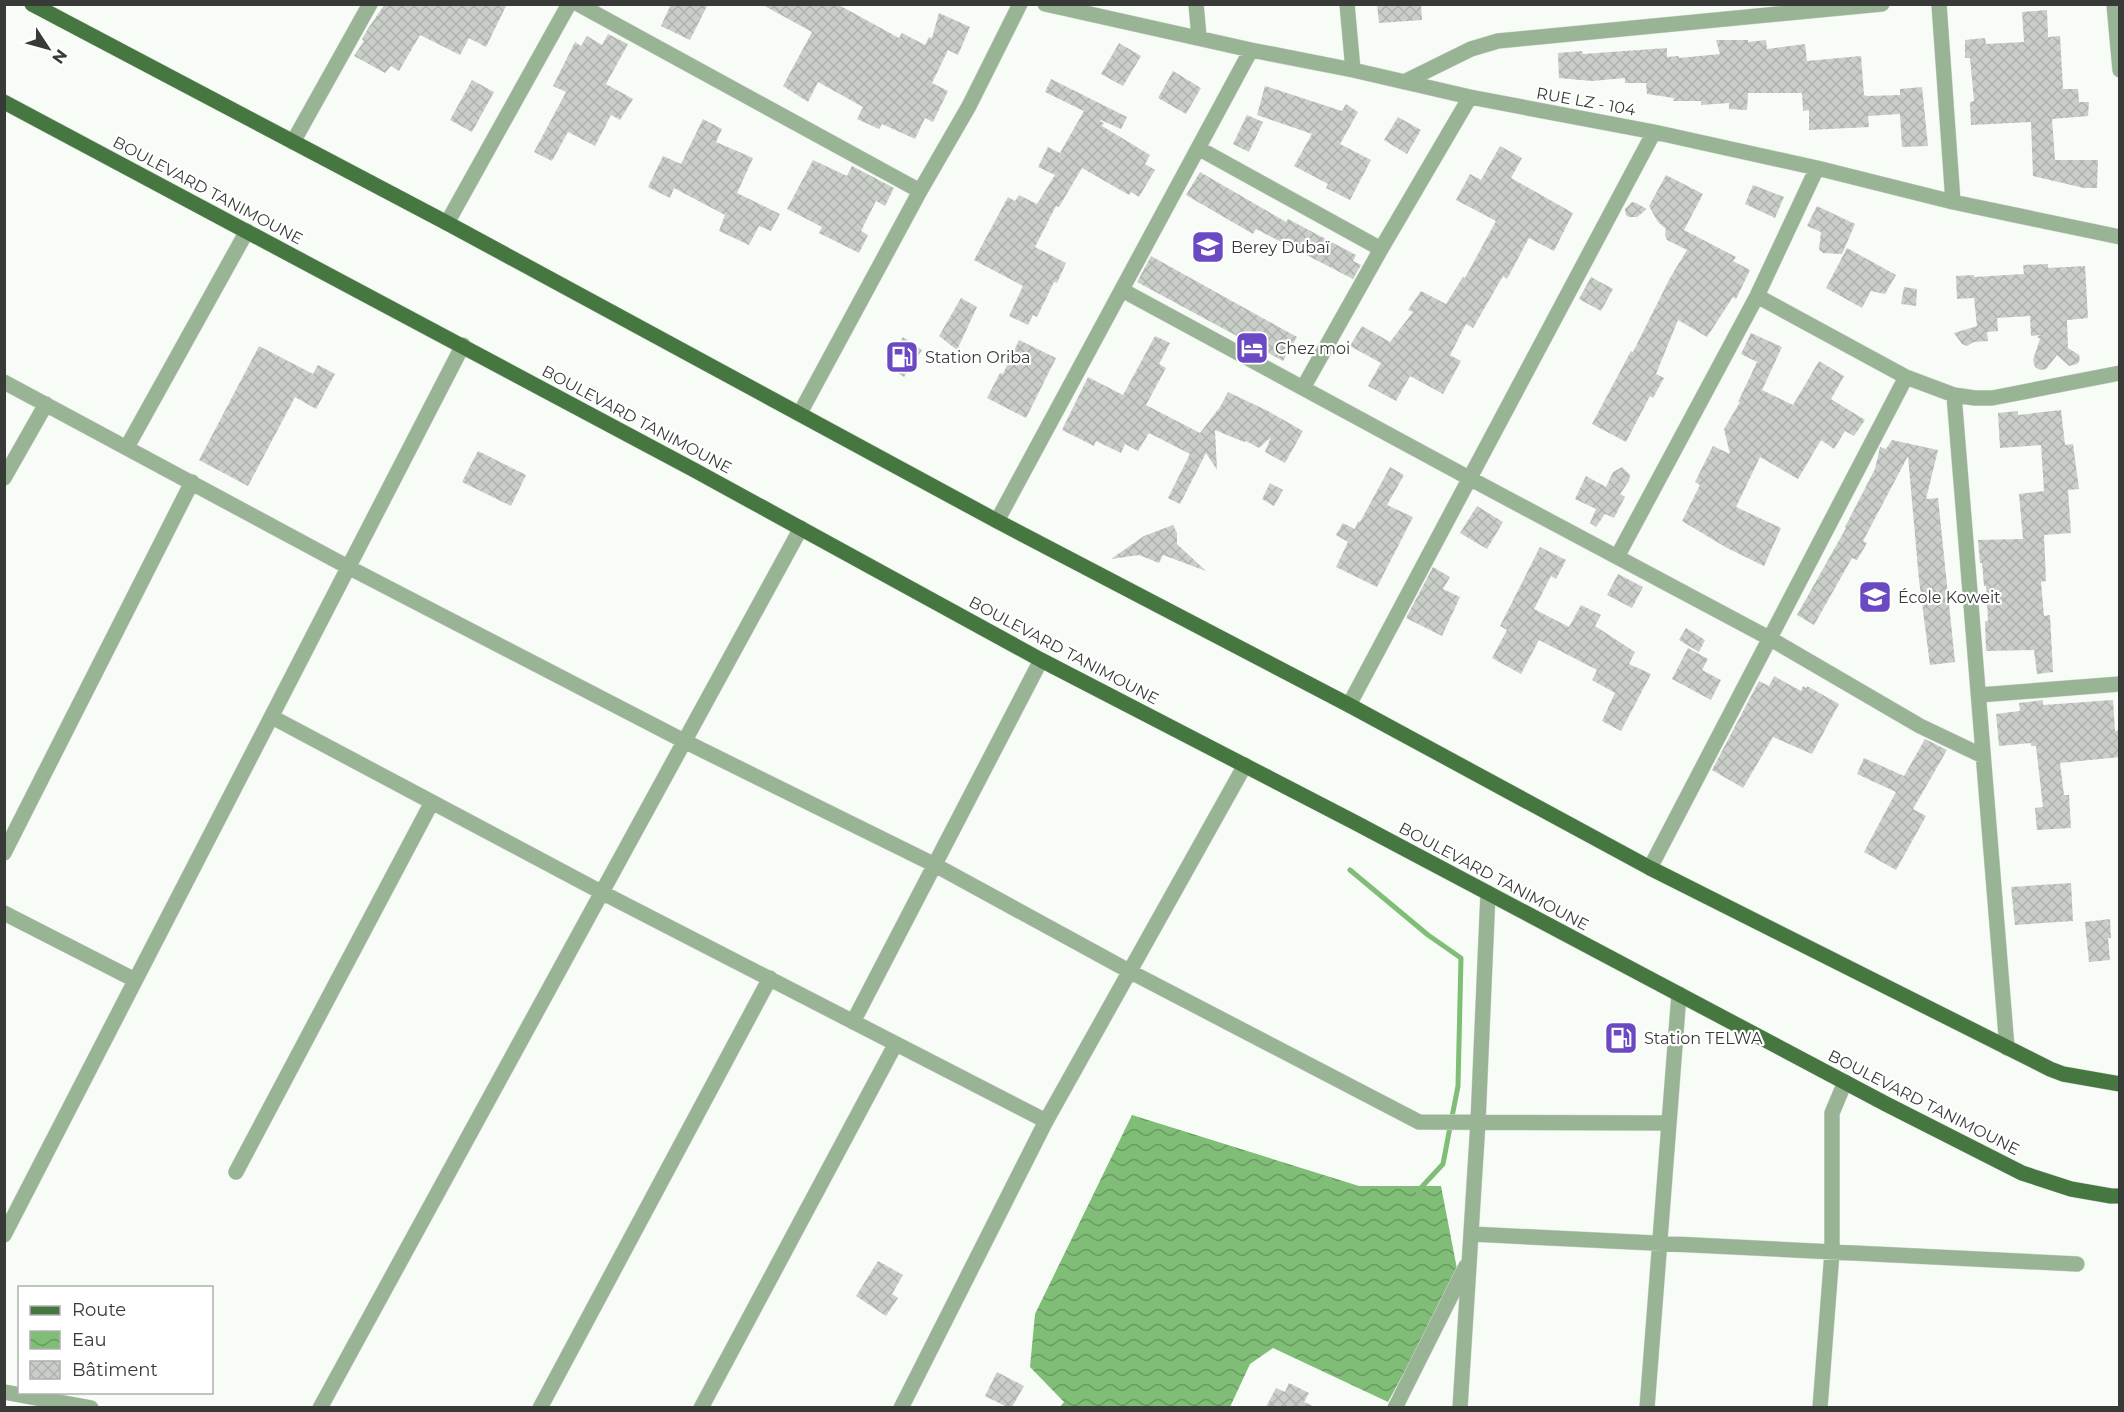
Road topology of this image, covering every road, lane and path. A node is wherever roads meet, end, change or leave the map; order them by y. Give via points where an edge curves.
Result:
1 (32, 4) edge
2 (370, 4) edge
3 (569, 4) edge
4 (579, 4) edge
5 (1020, 4) edge
6 (1045, 4) edge
7 (1196, 4) edge
8 (1347, 4) edge
9 (1882, 4) edge
10 (1939, 4) edge
11 (2114, 4) edge
12 (1198, 37) junction
13 (1251, 50) junction
14 (1353, 70) junction
15 (2120, 70) edge
16 (1404, 82) junction
17 (1470, 97) junction
18 (4, 102) edge
19 (1654, 132) junction
20 (293, 142) junction
21 (1198, 147) junction
22 (1817, 168) junction
23 (920, 191) junction
24 (1953, 202) junction
25 (447, 223) junction
26 (247, 231) junction
27 (2120, 237) edge
28 (1381, 249) junction
29 (1122, 290) junction
30 (1758, 296) junction
31 (463, 345) junction
32 (2120, 372) edge
33 (1906, 377) junction
34 (4, 382) edge
35 (1303, 388) junction
36 (1954, 395) junction
37 (46, 404) junction
38 (801, 413) junction
39 (127, 447) junction
40 (4, 478) edge
41 (1469, 478) junction
42 (192, 482) junction
43 (998, 521) junction
44 (801, 528) junction
45 (1617, 557) junction
46 (348, 567) junction
47 (1769, 638) junction
48 (1041, 660) junction
49 (2120, 684) edge
50 (1979, 694) junction
51 (1349, 705) junction
52 (272, 717) junction
53 (684, 741) junction
54 (1983, 756) junction
55 (1245, 765) junction
56 (432, 802) junction
57 (4, 853) edge
58 (935, 865) junction
59 (1650, 868) junction
60 (602, 892) junction
61 (1488, 893) junction
62 (4, 913) edge
63 (1129, 971) junction
64 (770, 978) junction
65 (135, 980) junction
66 (1679, 994) junction
67 (853, 1022) junction
68 (895, 1045) junction
69 (2007, 1047) junction
70 (1845, 1082) junction
71 (2120, 1084) edge
72 (1046, 1121) junction
73 (1478, 1122) junction
74 (1668, 1123) junction
75 (236, 1172) dead end
76 (2120, 1196) edge
77 (1471, 1234) junction
78 (4, 1235) edge
79 (1658, 1244) junction
80 (1833, 1252) junction
81 (1469, 1260) junction
82 (2077, 1264) dead end
83 (4, 1392) edge
84 (91, 1407) edge
85 (320, 1407) edge
86 (540, 1407) edge
87 (701, 1407) edge
88 (901, 1407) edge
89 (1395, 1407) edge
90 (1460, 1407) edge
91 (1647, 1407) edge
92 (1820, 1407) edge

1 - 20 main road
2 - 20 street
3 - 25 street
4 - 23 street
5 - 23 street via 969,106
6 - 12 street, RUE LZ - 104
7 - 12 street
8 - 14 street
9 - 16 street via 1498,41 1471,49
10 - 24 street
11 - 15 street
12 - 13 street, RUE LZ - 104
13 - 14 street, RUE LZ - 104
13 - 21 street
14 - 16 street, RUE LZ - 104
16 - 17 street, RUE LZ - 104
17 - 19 street, RUE LZ - 104
17 - 28 street
18 - 26 main road, BOULEVARD TANIMOUNE
19 - 22 street, RUE LZ - 104
19 - 41 street
20 - 25 main road
21 - 28 street
21 - 29 street
22 - 24 street, RUE LZ - 104
22 - 30 street
23 - 38 street
24 - 27 street, RUE LZ - 104
25 - 38 main road
26 - 31 main road, BOULEVARD TANIMOUNE
26 - 39 street
28 - 35 street
29 - 35 street
29 - 43 street
30 - 33 street
30 - 45 street
31 - 44 main road, BOULEVARD TANIMOUNE
31 - 46 street
32 - 36 street via 1992,398
33 - 36 street
33 - 47 street
34 - 37 street
35 - 41 street
36 - 50 street
37 - 39 street
37 - 40 street
38 - 43 main road
39 - 42 street
41 - 45 street
41 - 51 street
42 - 46 street
42 - 57 street
43 - 51 main road
44 - 48 main road, BOULEVARD TANIMOUNE
44 - 53 street
45 - 47 street
46 - 52 street
46 - 53 street
47 - 54 street via 1920,726
47 - 59 street
48 - 55 main road, BOULEVARD TANIMOUNE
48 - 58 street
49 - 50 street
50 - 54 street
51 - 59 main road
52 - 56 street
52 - 65 street
53 - 58 street
53 - 60 street
54 - 69 street
55 - 61 main road, BOULEVARD TANIMOUNE
55 - 63 street
56 - 60 street
56 - 75 street
58 - 63 street
58 - 67 street
59 - 69 main road
60 - 64 street
60 - 85 street
61 - 66 main road, BOULEVARD TANIMOUNE
61 - 73 street
62 - 65 street
63 - 72 street
63 - 73 street via 1419,1122
64 - 67 street
64 - 86 street
65 - 78 street
66 - 70 main road, BOULEVARD TANIMOUNE
66 - 74 street
67 - 68 street
68 - 72 street
68 - 87 street
69 - 71 main road via 2063,1074
70 - 76 main road, BOULEVARD TANIMOUNE via 2022,1173 2071,1189
70 - 80 street via 1832,1113
72 - 88 street
73 - 74 street
73 - 77 street
74 - 79 street
77 - 79 street
77 - 81 street
79 - 80 street
79 - 91 street
80 - 82 street
80 - 92 street
81 - 89 street
81 - 90 street
83 - 84 street

